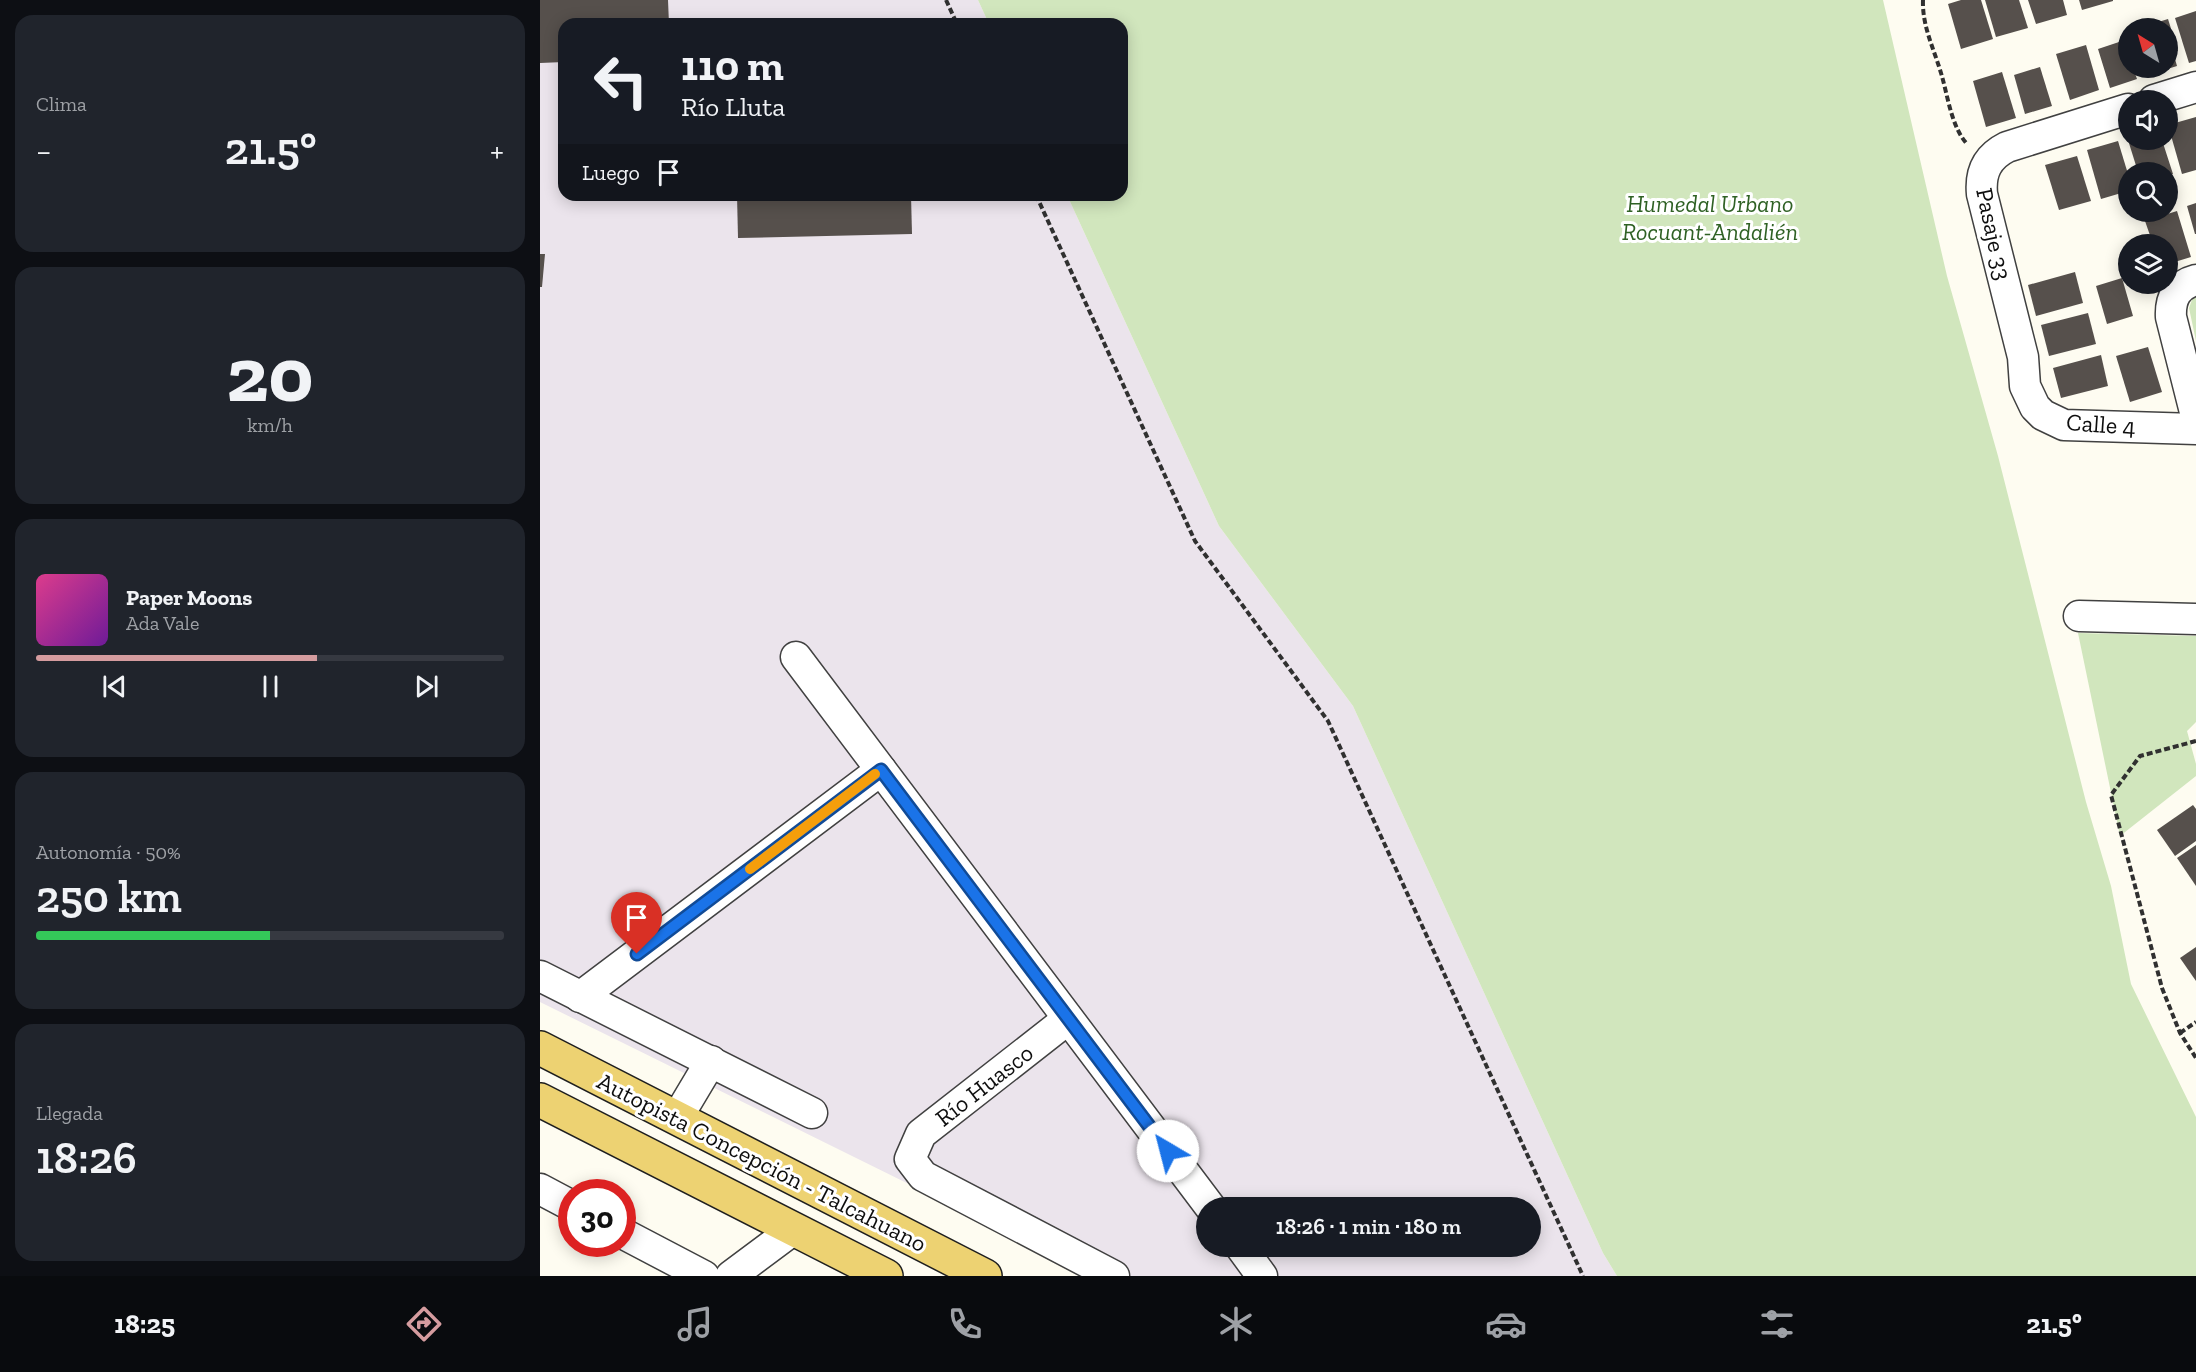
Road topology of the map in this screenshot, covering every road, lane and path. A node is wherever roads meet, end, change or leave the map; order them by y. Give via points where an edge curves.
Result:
1 (946, 0) edge
2 (1923, 0) edge
3 (954, 18) edge
4 (2196, 87) edge
5 (2178, 93) edge
6 (2118, 112) edge
7 (1986, 165) junction
8 (1039, 201) edge
9 (2196, 280) edge
10 (2025, 386) joint
11 (2196, 416) edge
12 (2196, 429) edge
13 (2079, 616) dead end
14 (2196, 619) edge
15 (796, 657) dead end
16 (2196, 741) edge
17 (881, 770) junction
18 (540, 976) edge
19 (580, 997) junction
20 (1068, 1019) junction
21 (2196, 1022) edge
22 (2180, 1033) junction
23 (540, 1048) edge
24 (2196, 1058) edge
25 (711, 1061) junction
26 (540, 1100) edge
27 (812, 1113) dead end
28 (677, 1118) junction
29 (540, 1189) edge
30 (1202, 1197) edge
31 (558, 1199) edge
32 (794, 1229) junction
33 (636, 1240) edge
34 (1248, 1257) edge
35 (704, 1276) edge
36 (731, 1276) edge
37 (886, 1276) edge
38 (984, 1276) edge
39 (1114, 1276) edge
40 (1262, 1276) edge
41 (1583, 1276) edge

1 - 3 path
2 - 7 path via 1925,25 1950,107 1962,138
4 - 5 street
6 - 7 street, Pasaje 33 via 2007,147
7 - 10 street, Pasaje 33 via 1982,194 2023,357
8 - 41 path via 1195,541 1328,721
9 - 11 street via 2181,287 2170,307
10 - 12 street, Calle 4 via 2043,415 2064,424
13 - 14 street
15 - 17 street
16 - 22 path via 2140,756 2111,795 2162,988
17 - 19 street
17 - 20 street
18 - 19 street
19 - 25 street
20 - 30 street
20 - 39 street, Río Huasco via 921,1134 910,1159 923,1176
21 - 22 path
22 - 24 path
23 - 28 main road, Autopista Concepción - Talcahuano
25 - 27 street
25 - 28 street
26 - 32 main road, Autopista Concepción - Talcahuano
28 - 38 main road, Autopista Concepción - Talcahuano
29 - 31 street
32 - 36 street
32 - 37 main road, Autopista Concepción - Talcahuano
33 - 35 street
34 - 40 street

